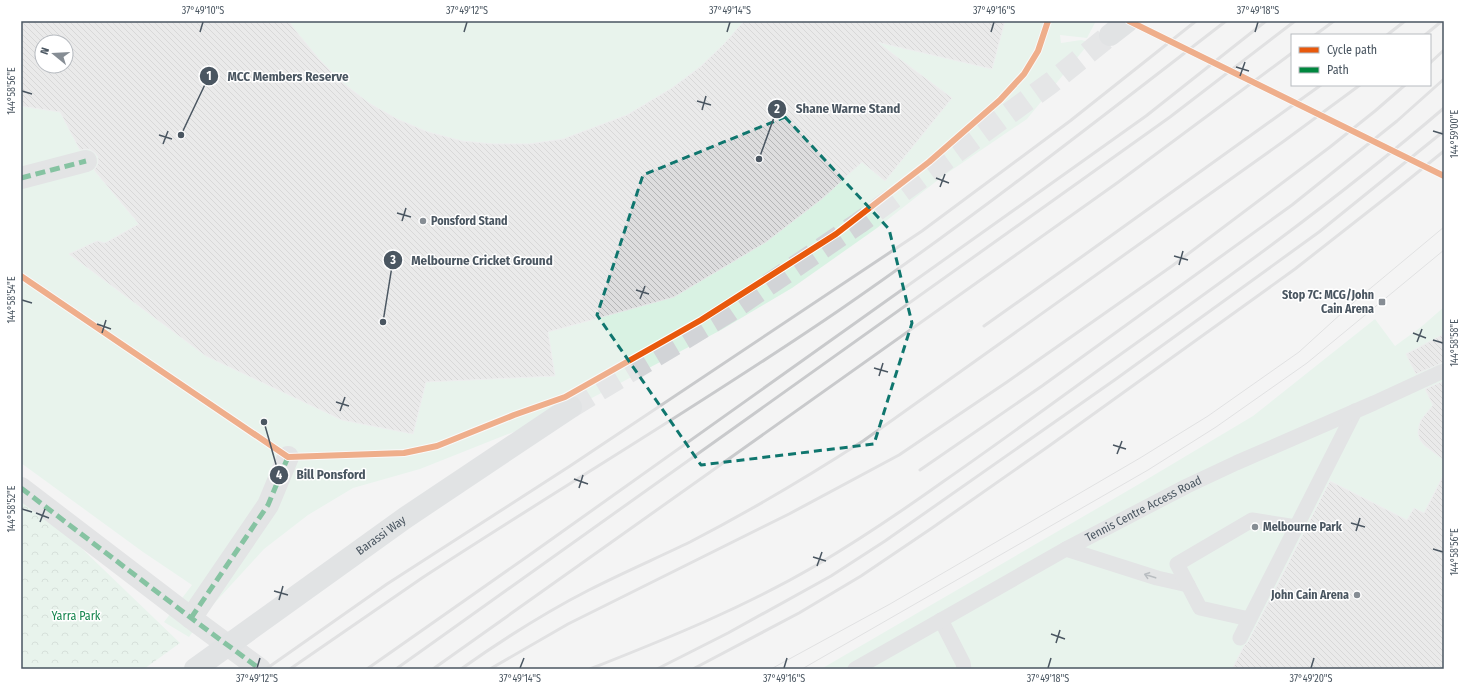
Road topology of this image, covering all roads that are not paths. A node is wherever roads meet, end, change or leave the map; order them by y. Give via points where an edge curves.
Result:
1 (1128, 21) edge
2 (1110, 35) tunnel mouth
3 (86, 161) dead end
4 (21, 178) edge
5 (1444, 371) edge
6 (571, 407) tunnel mouth
7 (1355, 411) junction
8 (288, 457) dead end
9 (21, 488) edge
10 (1296, 527) junction
11 (1066, 549) junction
12 (1188, 585) junction
13 (190, 616) junction
14 (1249, 619) junction
15 (941, 620) junction
16 (1240, 638) dead end
17 (195, 669) edge
18 (260, 669) edge
19 (855, 669) edge
20 (964, 669) edge

1 - 2 main road
3 - 4 street
5 - 7 lane, Tennis Centre Access Road
6 - 17 main road, Barassi Way via 405,518
7 - 10 lane
7 - 11 lane, Tennis Centre Access Road via 1187,486
8 - 13 street via 268,505
9 - 13 street
10 - 12 lane via 1252,520 1177,564
10 - 14 lane
12 -> 11 lane via 1157,578
11 - 15 lane, Tennis Centre Access Road
12 - 14 lane via 1200,608
13 - 18 street
14 - 16 lane
15 - 19 lane, Tennis Centre Access Road
15 - 20 lane

